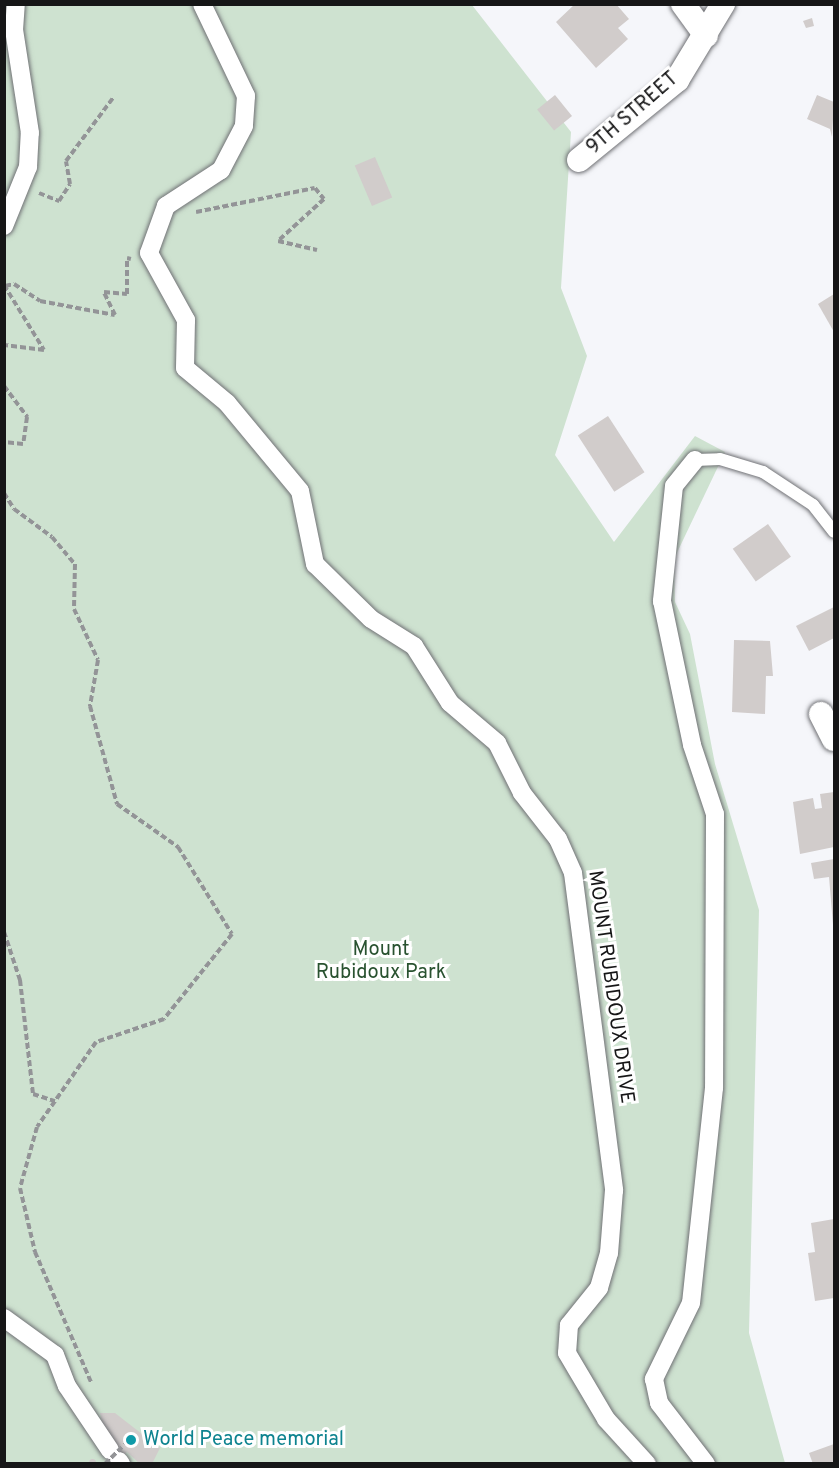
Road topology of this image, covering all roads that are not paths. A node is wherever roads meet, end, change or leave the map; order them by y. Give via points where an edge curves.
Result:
1 (16, 4) edge
2 (202, 4) edge
3 (683, 4) edge
4 (723, 4) edge
5 (706, 36) junction
6 (579, 160) dead end
7 (4, 226) edge
8 (694, 460) joint
9 (834, 532) edge
10 (821, 714) dead end
11 (834, 739) edge
12 (4, 1318) edge
13 (116, 1456) edge
14 (647, 1464) edge
15 (706, 1464) edge

1 - 7 street via 14,30 29,102 28,167
2 - 14 street, MOUNT RUBIDOUX DRIVE via 246,96 244,126 221,170 166,206 153,232 152,260 186,320 185,368 227,403 300,491 315,564 371,619 414,646 450,703 497,743 522,794 558,839 573,873 614,1190 607,1262 599,1288 569,1325 567,1353 606,1419
3 - 5 street
4 - 5 street, 9TH STREET
5 - 6 street, 9TH STREET via 677,80
8 - 9 lane via 720,459 764,472 813,505
8 - 15 street via 674,486 662,601 692,745 715,814 714,1088 691,1303 654,1379 659,1403
10 - 11 street
12 - 13 street via 55,1355 67,1386

